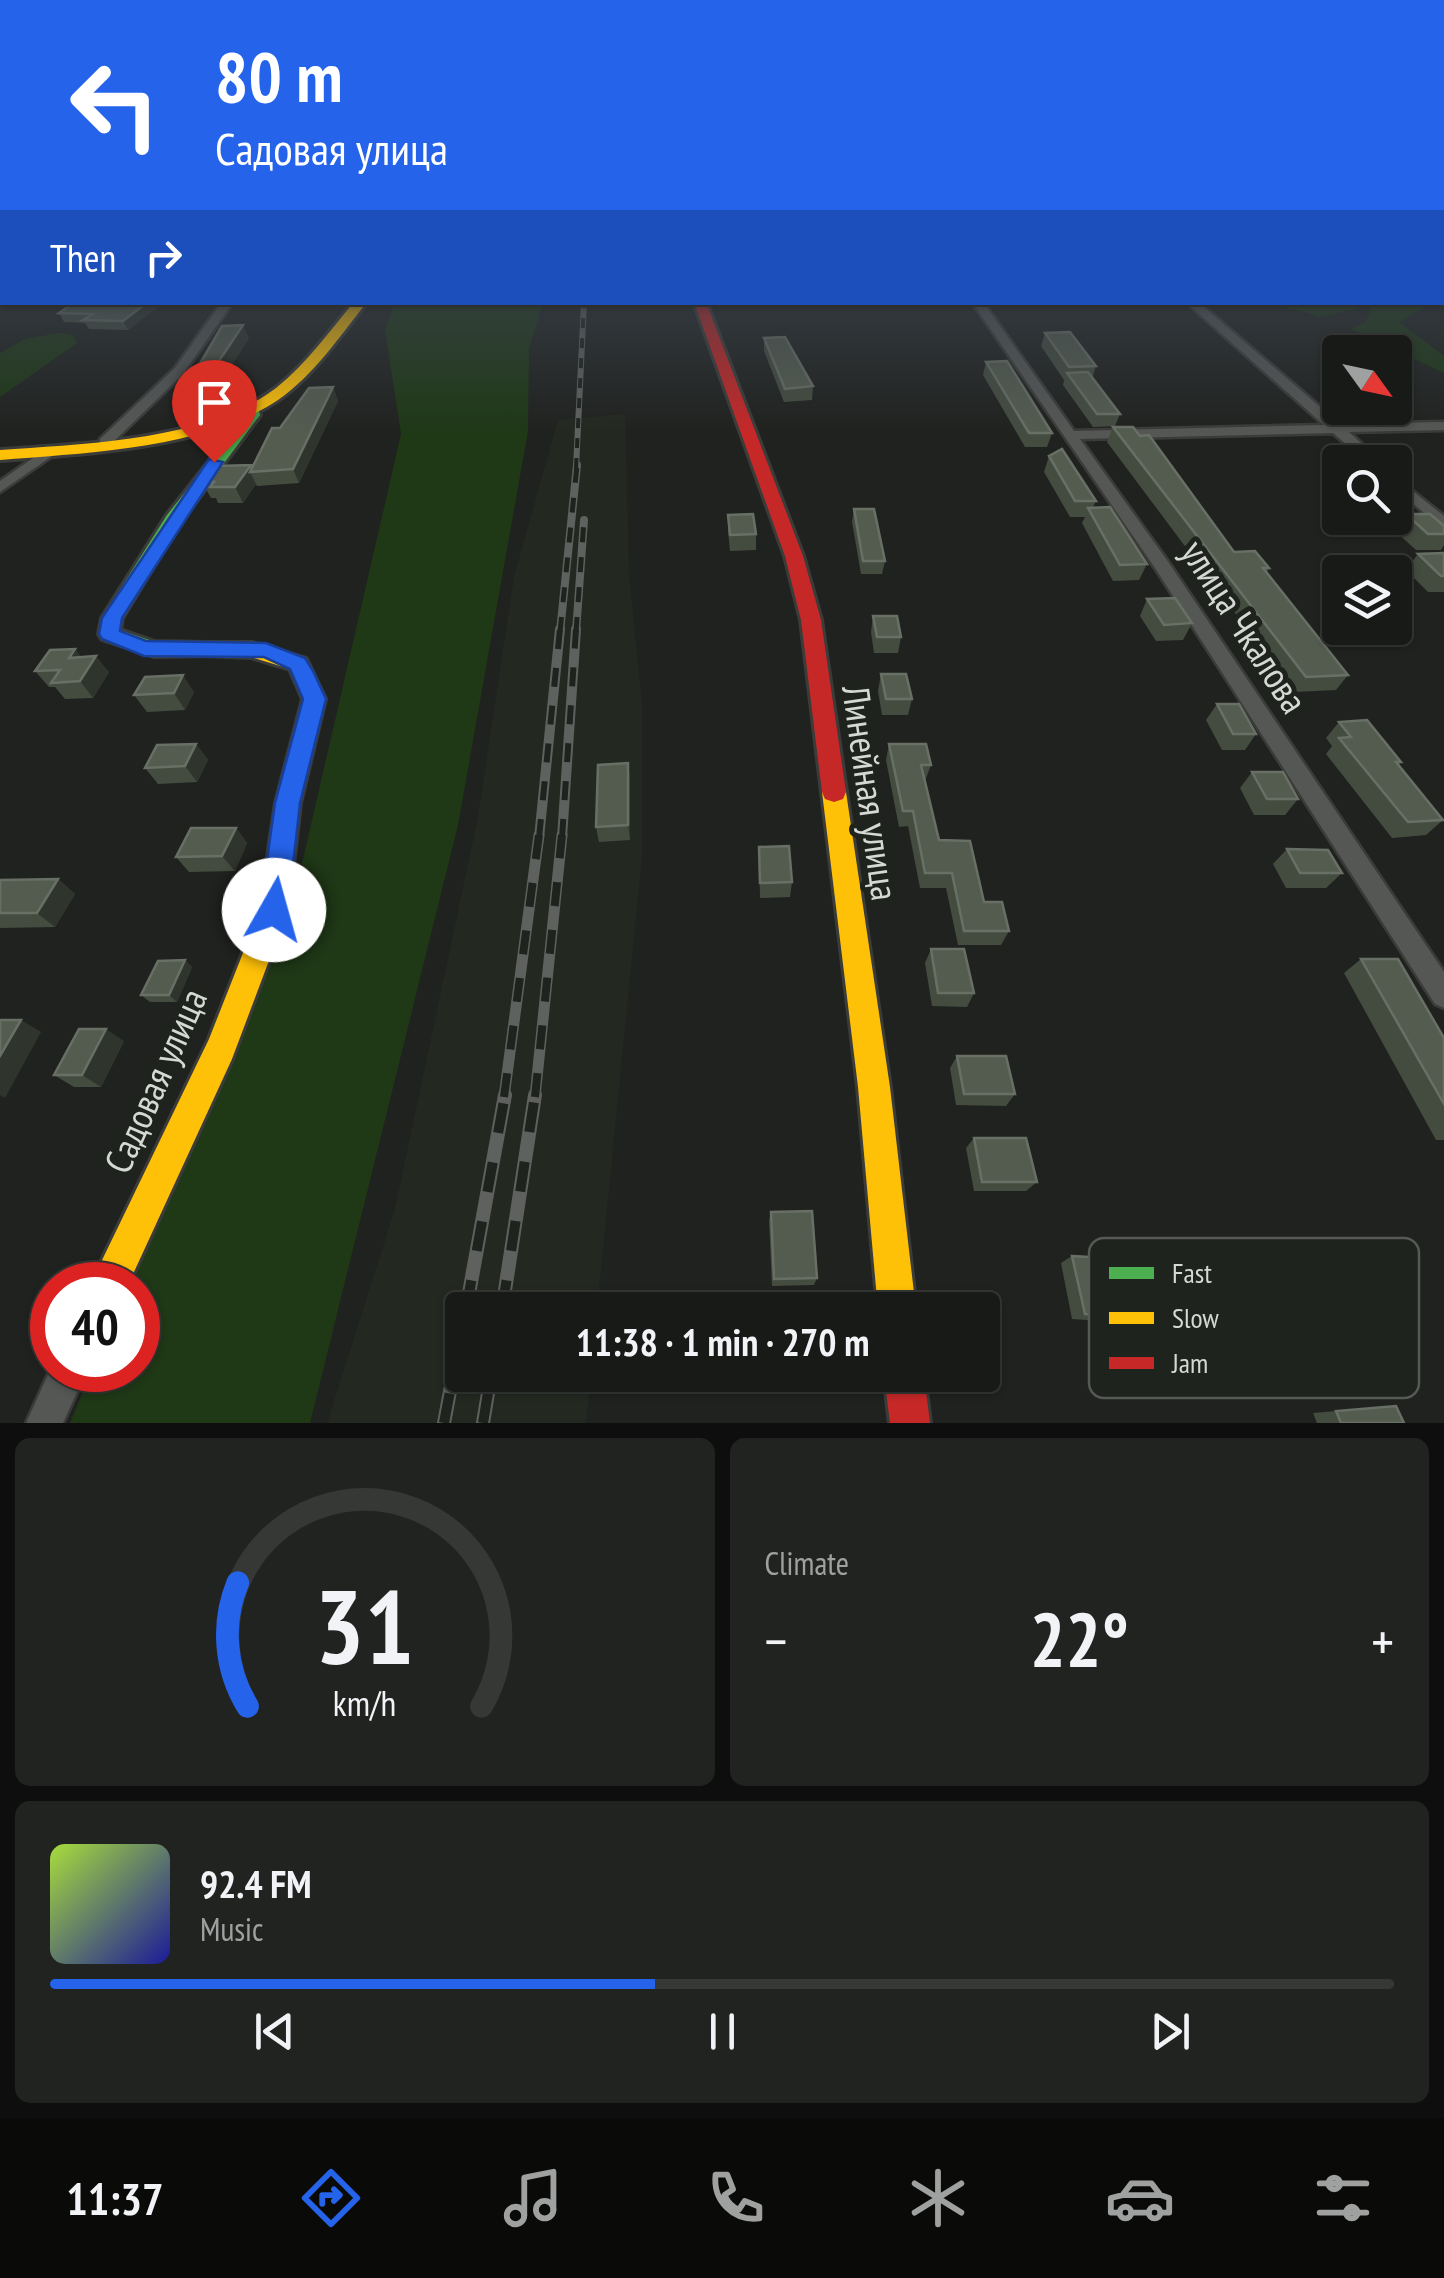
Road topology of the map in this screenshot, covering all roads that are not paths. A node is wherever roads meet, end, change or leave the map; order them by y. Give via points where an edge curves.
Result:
1 (226, 305) edge
2 (358, 305) edge
3 (701, 305) edge
4 (979, 305) edge
5 (1194, 305) edge
6 (252, 408) junction
7 (1444, 426) edge
8 (1336, 428) junction
9 (1070, 435) junction
10 (105, 442) junction
11 (1356, 445) edge
12 (54, 450) junction
13 (0, 455) edge
14 (0, 488) edge
15 (1412, 495) edge
16 (1444, 524) edge
17 (1444, 995) edge
18 (120, 1262) edge
19 (896, 1292) edge
20 (59, 1392) edge
21 (906, 1392) edge
22 (44, 1423) edge
23 (910, 1423) edge

1 - 10 street via 179,370
2 - 6 street via 280,390
3 - 19 street, Линейная улица via 794,556 811,620
4 - 9 street, улица Чкалова
5 - 8 street
6 - 10 street
6 - 18 street, Садовая улица via 174,519 112,618 109,634 144,648 266,650 298,664 314,699 288,803 274,910 221,1048
7 - 8 street
8 - 9 street
8 - 11 street
9 - 17 street, улица Чкалова
10 - 12 street
12 - 13 street
12 - 14 street
15 - 16 street
20 - 22 street
21 - 23 street

